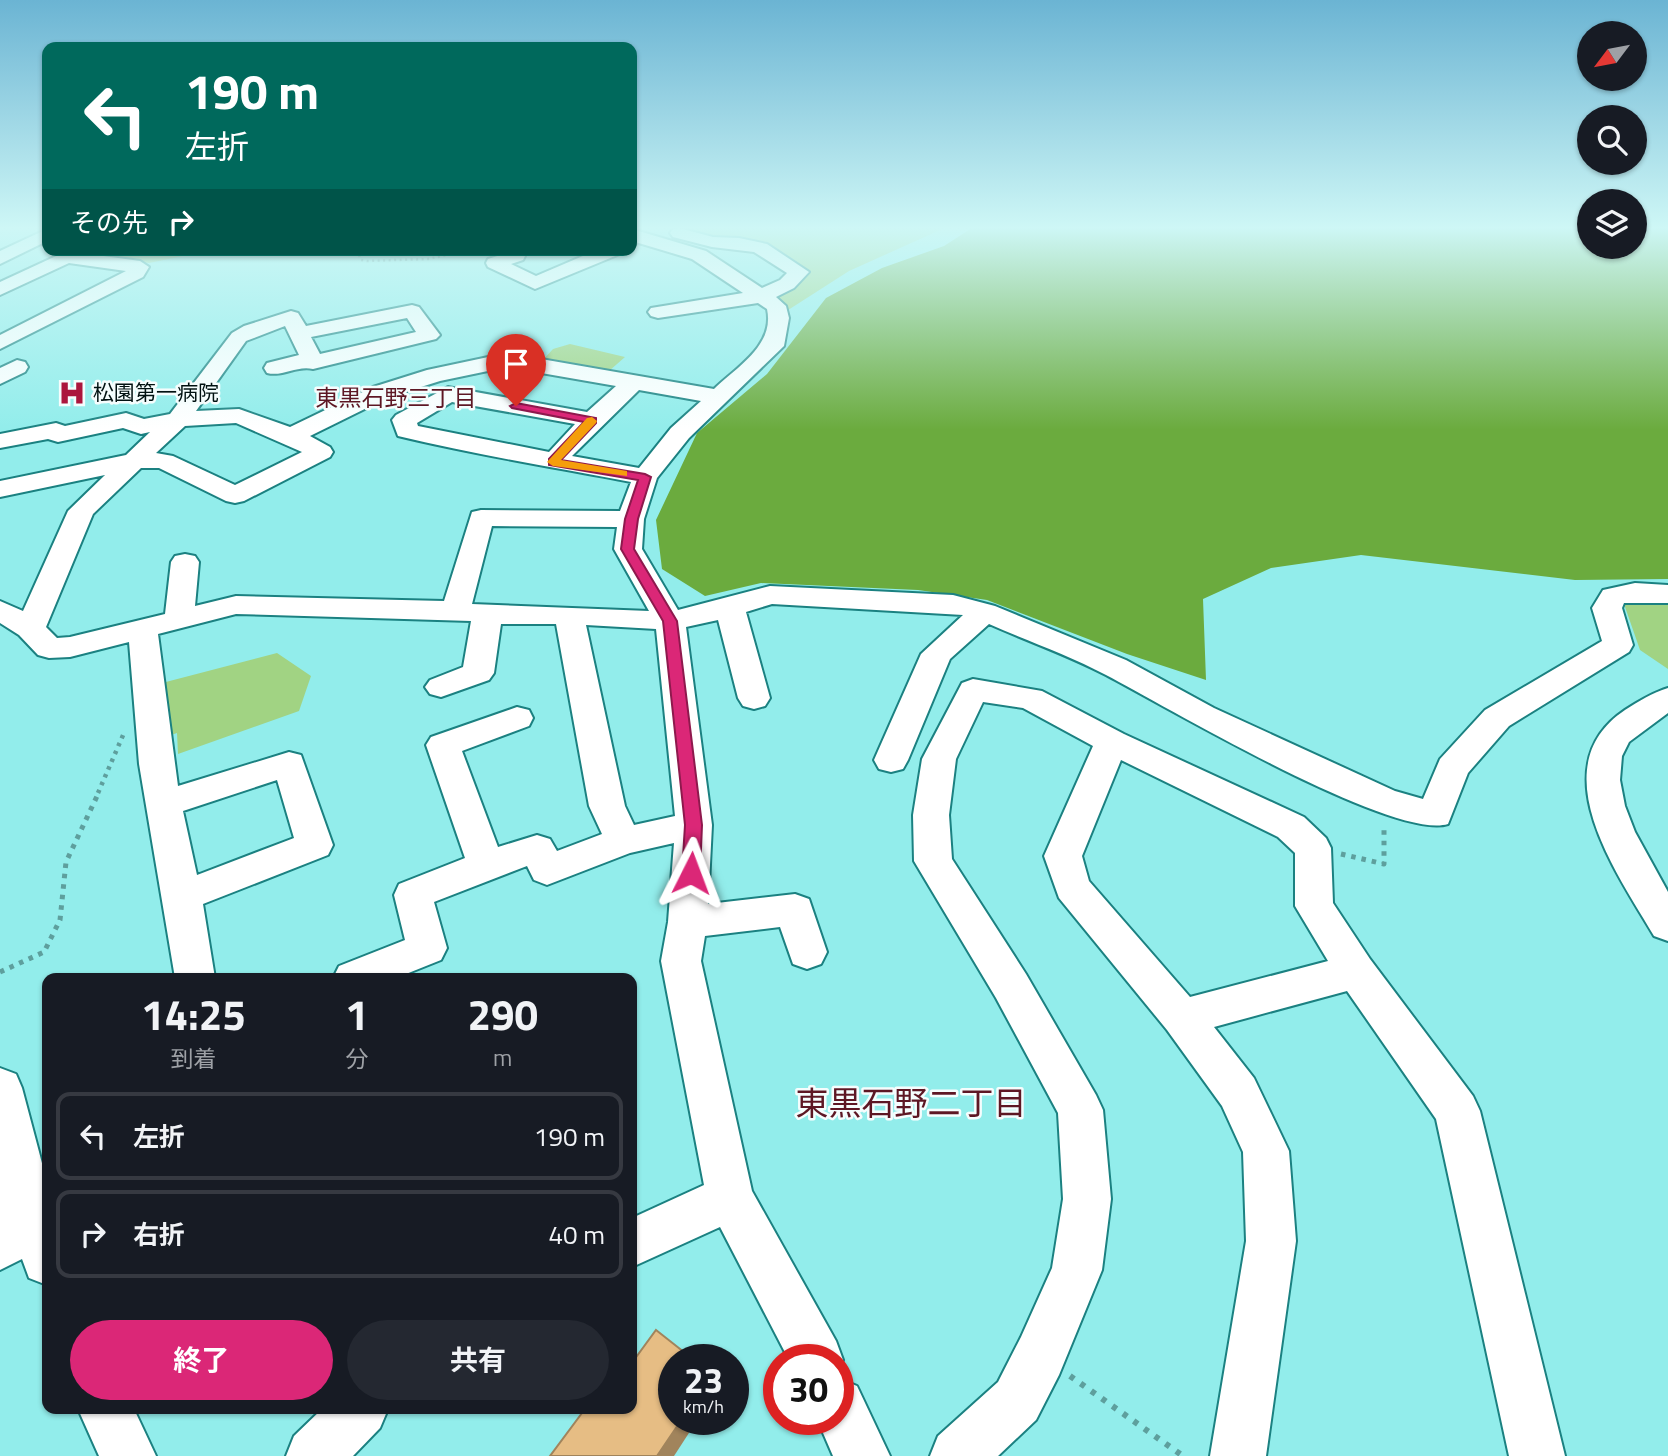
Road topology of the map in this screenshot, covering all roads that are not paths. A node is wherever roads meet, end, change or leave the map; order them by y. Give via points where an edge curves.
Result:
1 (95, 294) edge
2 (759, 294) edge
3 (766, 294) edge
4 (762, 296) junction
5 (658, 312) dead end
6 (300, 333) junction
7 (0, 342) edge
8 (311, 359) junction
9 (541, 366) junction
10 (275, 368) dead end
11 (645, 378) junction
12 (720, 397) junction
13 (490, 401) junction
14 (178, 419) junction
15 (592, 420) junction
16 (292, 436) junction
17 (436, 439) junction
18 (0, 441) edge
19 (138, 460) junction
20 (553, 462) junction
21 (645, 477) junction
22 (0, 489) edge
23 (631, 519) junction
24 (185, 562) dead end
25 (1668, 594) edge
26 (730, 608) junction
27 (0, 610) edge
28 (456, 610) junction
29 (985, 612) junction
30 (488, 615) junction
31 (569, 615) junction
32 (179, 618) junction
33 (670, 621) junction
34 (30, 628) junction
35 (142, 629) junction
36 (442, 687) dead end
37 (754, 698) dead end
38 (1668, 699) edge
39 (517, 718) dead end
40 (1112, 742) junction
41 (891, 760) dead end
42 (164, 804) junction
43 (694, 825) junction
44 (624, 841) junction
45 (486, 865) junction
46 (1656, 884) edge
47 (182, 896) junction
48 (688, 922) junction
49 (1668, 925) edge
50 (807, 952) dead end
51 (1356, 971) junction
52 (194, 973) edge
53 (365, 973) edge
54 (1182, 1017) junction
55 (2, 1101) edge
56 (730, 1197) junction
57 (22, 1226) edge
58 (637, 1241) edge
59 (808, 1344) edge
60 (107, 1414) edge
61 (356, 1414) edge
62 (852, 1435) edge
63 (128, 1456) edge
64 (314, 1456) edge
65 (862, 1456) edge
66 (958, 1456) edge
67 (1238, 1456) edge
68 (1537, 1456) edge

1 - 7 street
2 - 4 street
3 - 4 street
4 - 5 street
4 - 12 street via 776,306 779,318 773,346
6 - 8 street
6 - 8 street via 412,311 429,335
6 - 14 street via 291,317 239,337
8 - 10 street
9 - 11 street
9 - 13 street
9 - 16 street via 507,360 435,375 380,391
11 - 12 street
11 - 15 street
12 - 21 street via 680,433
13 - 15 street
13 - 17 street
13 - 17 street via 448,394 404,420 407,431
14 - 16 street via 239,416
14 - 18 street via 141,427 126,421
14 - 19 street
15 - 20 street
16 - 19 street via 321,452 235,495 164,461
17 - 20 street
19 - 22 street
19 - 34 street via 81,511
20 - 21 street
21 - 23 street
23 - 28 street via 481,518
23 - 33 street via 628,549
24 - 32 street
25 - 29 street via 1614,596 1607,608 1618,645 1497,718 1452,768 1435,814 1385,802 1202,716 1115,667
26 - 29 street via 771,594 953,604
26 - 33 street
26 - 37 street
27 - 34 street
28 - 30 street
28 - 32 street via 236,605
29 - 41 street via 936,654
30 - 31 street
30 - 36 street via 478,673
31 - 33 street
31 - 44 street via 607,806
32 - 35 street
33 - 43 street
34 - 35 street via 49,648
35 - 42 street
38 - 46 street via 1615,736 1601,767 1613,827
39 - 45 street via 443,745
40 - 51 street via 1291,827 1312,848 1314,906
40 - 54 street via 1063,856 1072,887
40 - 66 street via 1031,699 973,690 939,759 931,815 933,861 1011,985 1080,1110 1087,1199 1077,1270 1041,1356 1017,1401
42 - 47 street
42 - 47 street via 289,764 315,845
43 - 44 street
43 - 48 street
44 - 45 street via 547,870 537,849
45 - 53 street via 413,895 427,948
46 - 49 street
47 - 52 street
48 - 50 street via 795,910
48 - 56 street via 681,961
51 - 54 street
51 - 68 street via 1457,1111
54 - 67 street via 1238,1091 1266,1151 1271,1241
55 - 57 street
56 - 58 street
56 - 59 street
60 - 63 street
61 - 64 street
62 - 65 street

